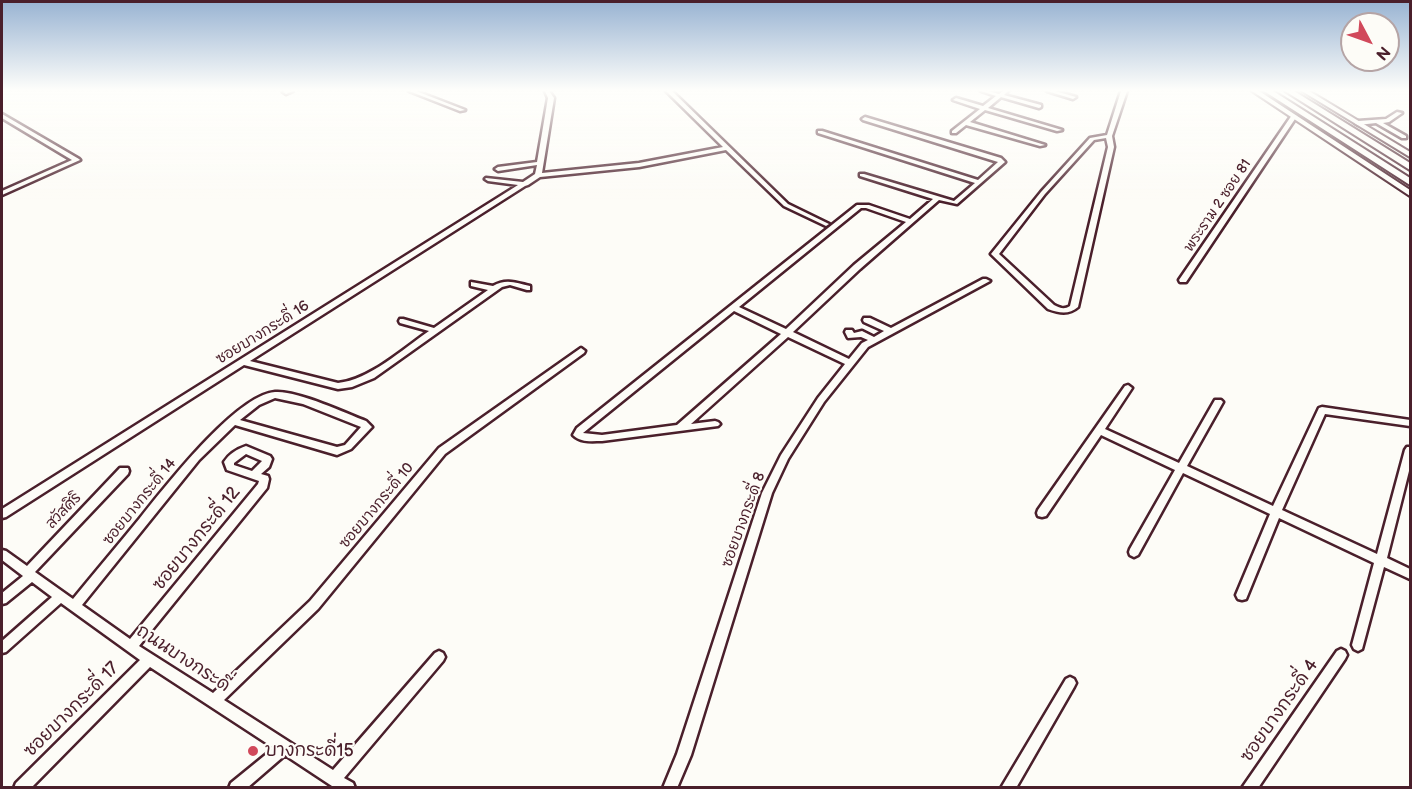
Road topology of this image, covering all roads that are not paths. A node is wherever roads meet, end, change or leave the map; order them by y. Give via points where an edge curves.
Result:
1 (22, 128) edge
2 (546, 128) edge
3 (705, 128) edge
4 (894, 128) edge
5 (960, 128) edge
6 (983, 128) edge
7 (1052, 128) edge
8 (1112, 128) edge
9 (1286, 128) edge
10 (1312, 128) edge
11 (1325, 128) edge
12 (1339, 128) edge
13 (1348, 128) edge
14 (1366, 128) edge
15 (1387, 128) edge
16 (1059, 130) dead end
17 (820, 132) dead end
18 (954, 132) dead end
19 (1109, 136) junction
20 (1404, 137) dead end
21 (1042, 145) dead end
22 (725, 148) junction
23 (1410, 154) edge
24 (540, 163) junction
25 (1410, 166) edge
26 (498, 169) dead end
27 (1410, 173) edge
28 (538, 175) junction
29 (862, 175) dead end
30 (488, 179) dead end
31 (980, 182) junction
32 (1410, 182) edge
33 (526, 184) junction
34 (2, 193) edge
35 (1410, 194) edge
36 (937, 199) junction
37 (909, 221) junction
38 (826, 224) dead end
39 (1183, 280) dead end
40 (986, 281) dead end
41 (474, 284) dead end
42 (527, 288) dead end
43 (496, 289) junction
44 (733, 307) junction
45 (867, 320) dead end
46 (404, 321) dead end
47 (435, 331) junction
48 (890, 331) junction
49 (786, 334) junction
50 (862, 334) dead end
51 (874, 340) junction
52 (581, 351) dead end
53 (242, 362) junction
54 (849, 363) junction
55 (1128, 388) dead end
56 (1218, 402) dead end
57 (233, 421) junction
58 (1410, 423) edge
59 (715, 424) dead end
60 (680, 428) junction
61 (1099, 430) junction
62 (1410, 450) edge
63 (1181, 468) junction
64 (124, 471) dead end
65 (253, 476) junction
66 (1276, 511) junction
67 (1042, 513) dead end
68 (2, 514) edge
69 (1134, 552) dead end
70 (2, 554) edge
71 (1381, 560) junction
72 (30, 574) junction
73 (1410, 574) edge
74 (1242, 595) dead end
75 (61, 596) junction
76 (2, 599) edge
77 (74, 606) junction
78 (1358, 645) dead end
79 (130, 647) junction
80 (2, 648) edge
81 (1341, 655) dead end
82 (438, 657) dead end
83 (149, 659) junction
84 (1070, 683) dead end
85 (214, 701) junction
86 (285, 747) junction
87 (334, 779) junction
88 (21, 788) edge
89 (236, 788) edge
90 (348, 788) edge
91 (670, 788) edge
92 (1008, 788) edge
93 (1249, 788) edge

1 - 34 street via 77,160
2 - 24 street
3 - 22 street
4 - 31 street via 1002,160
5 - 18 street
6 - 21 street
7 - 16 street
8 - 19 street
9 - 39 street, พระราม 2 ซอย 81
10 - 35 main road
11 - 32 highway
12 - 27 highway
13 - 25 highway
14 - 23 main road
15 - 20 street
17 - 31 street
19 - 19 street via 1111,147 1074,307 1057,310 995,254 1043,192 1092,139
22 - 28 street via 639,165
22 - 38 street via 786,205
24 - 26 street
24 - 28 street
28 - 33 street, ซอยบางกระดี่ 16
29 - 36 street
30 - 33 street
31 - 36 street via 956,202
33 - 53 street, ซอยบางกระดี่ 16
36 - 37 street
37 - 44 street via 859,206
37 - 49 street
40 - 48 street, ซอยบางกระดี่ 8
41 - 43 street
42 - 43 street via 510,283
43 - 47 street
44 - 49 street
44 - 60 street via 578,435 602,438
45 - 48 street
46 - 47 street
47 - 53 street via 349,386
48 - 51 street, ซอยบางกระดี่ 8
49 - 54 street
49 - 60 street
50 - 51 street
51 - 54 street, ซอยบางกระดี่ 8
52 - 85 street, ซอยบางกระดี่ 10 via 442,451 314,605
53 - 68 street, ซอยบางกระดี่ 16
54 - 91 street, ซอยบางกระดี่ 8 via 784,458 767,492 684,755
55 - 61 street
56 - 63 street
57 - 57 street, ซอยบางกระดี่ 14 via 337,451 348,447 366,427 276,395 260,400
57 - 77 street, ซอยบางกระดี่ 14 via 196,457
58 - 66 street via 1322,410
59 - 60 street
61 - 63 street
61 - 67 street
62 - 71 street
63 - 66 street
63 - 69 street
64 - 72 street, สวัสศิริ
65 - 65 street, ซอยบางกระดี่ 12 via 230,467 229,462 239,453 250,451 267,461
65 - 79 street, ซอยบางกระดี่ 12 via 264,479 262,485
66 - 71 street
66 - 74 street
70 - 72 street, ถนนบางกระดี่
71 - 73 street
71 - 78 street
72 - 75 street, ถนนบางกระดี่
72 - 76 street, สวัสศิริ
75 - 77 street, ถนนบางกระดี่
75 - 80 street
77 - 79 street, ถนนบางกระดี่
79 - 83 street, ถนนบางกระดี่
81 - 93 street, ซอยบางกระดี่ 4
82 - 87 street
83 - 85 street, ถนนบางกระดี่
83 - 88 street, ซอยบางกระดี่ 17
84 - 92 street
85 - 86 street, ถนนบางกระดี่
86 - 87 street, ถนนบางกระดี่
86 - 89 street
87 - 90 street, ถนนบางกระดี่

